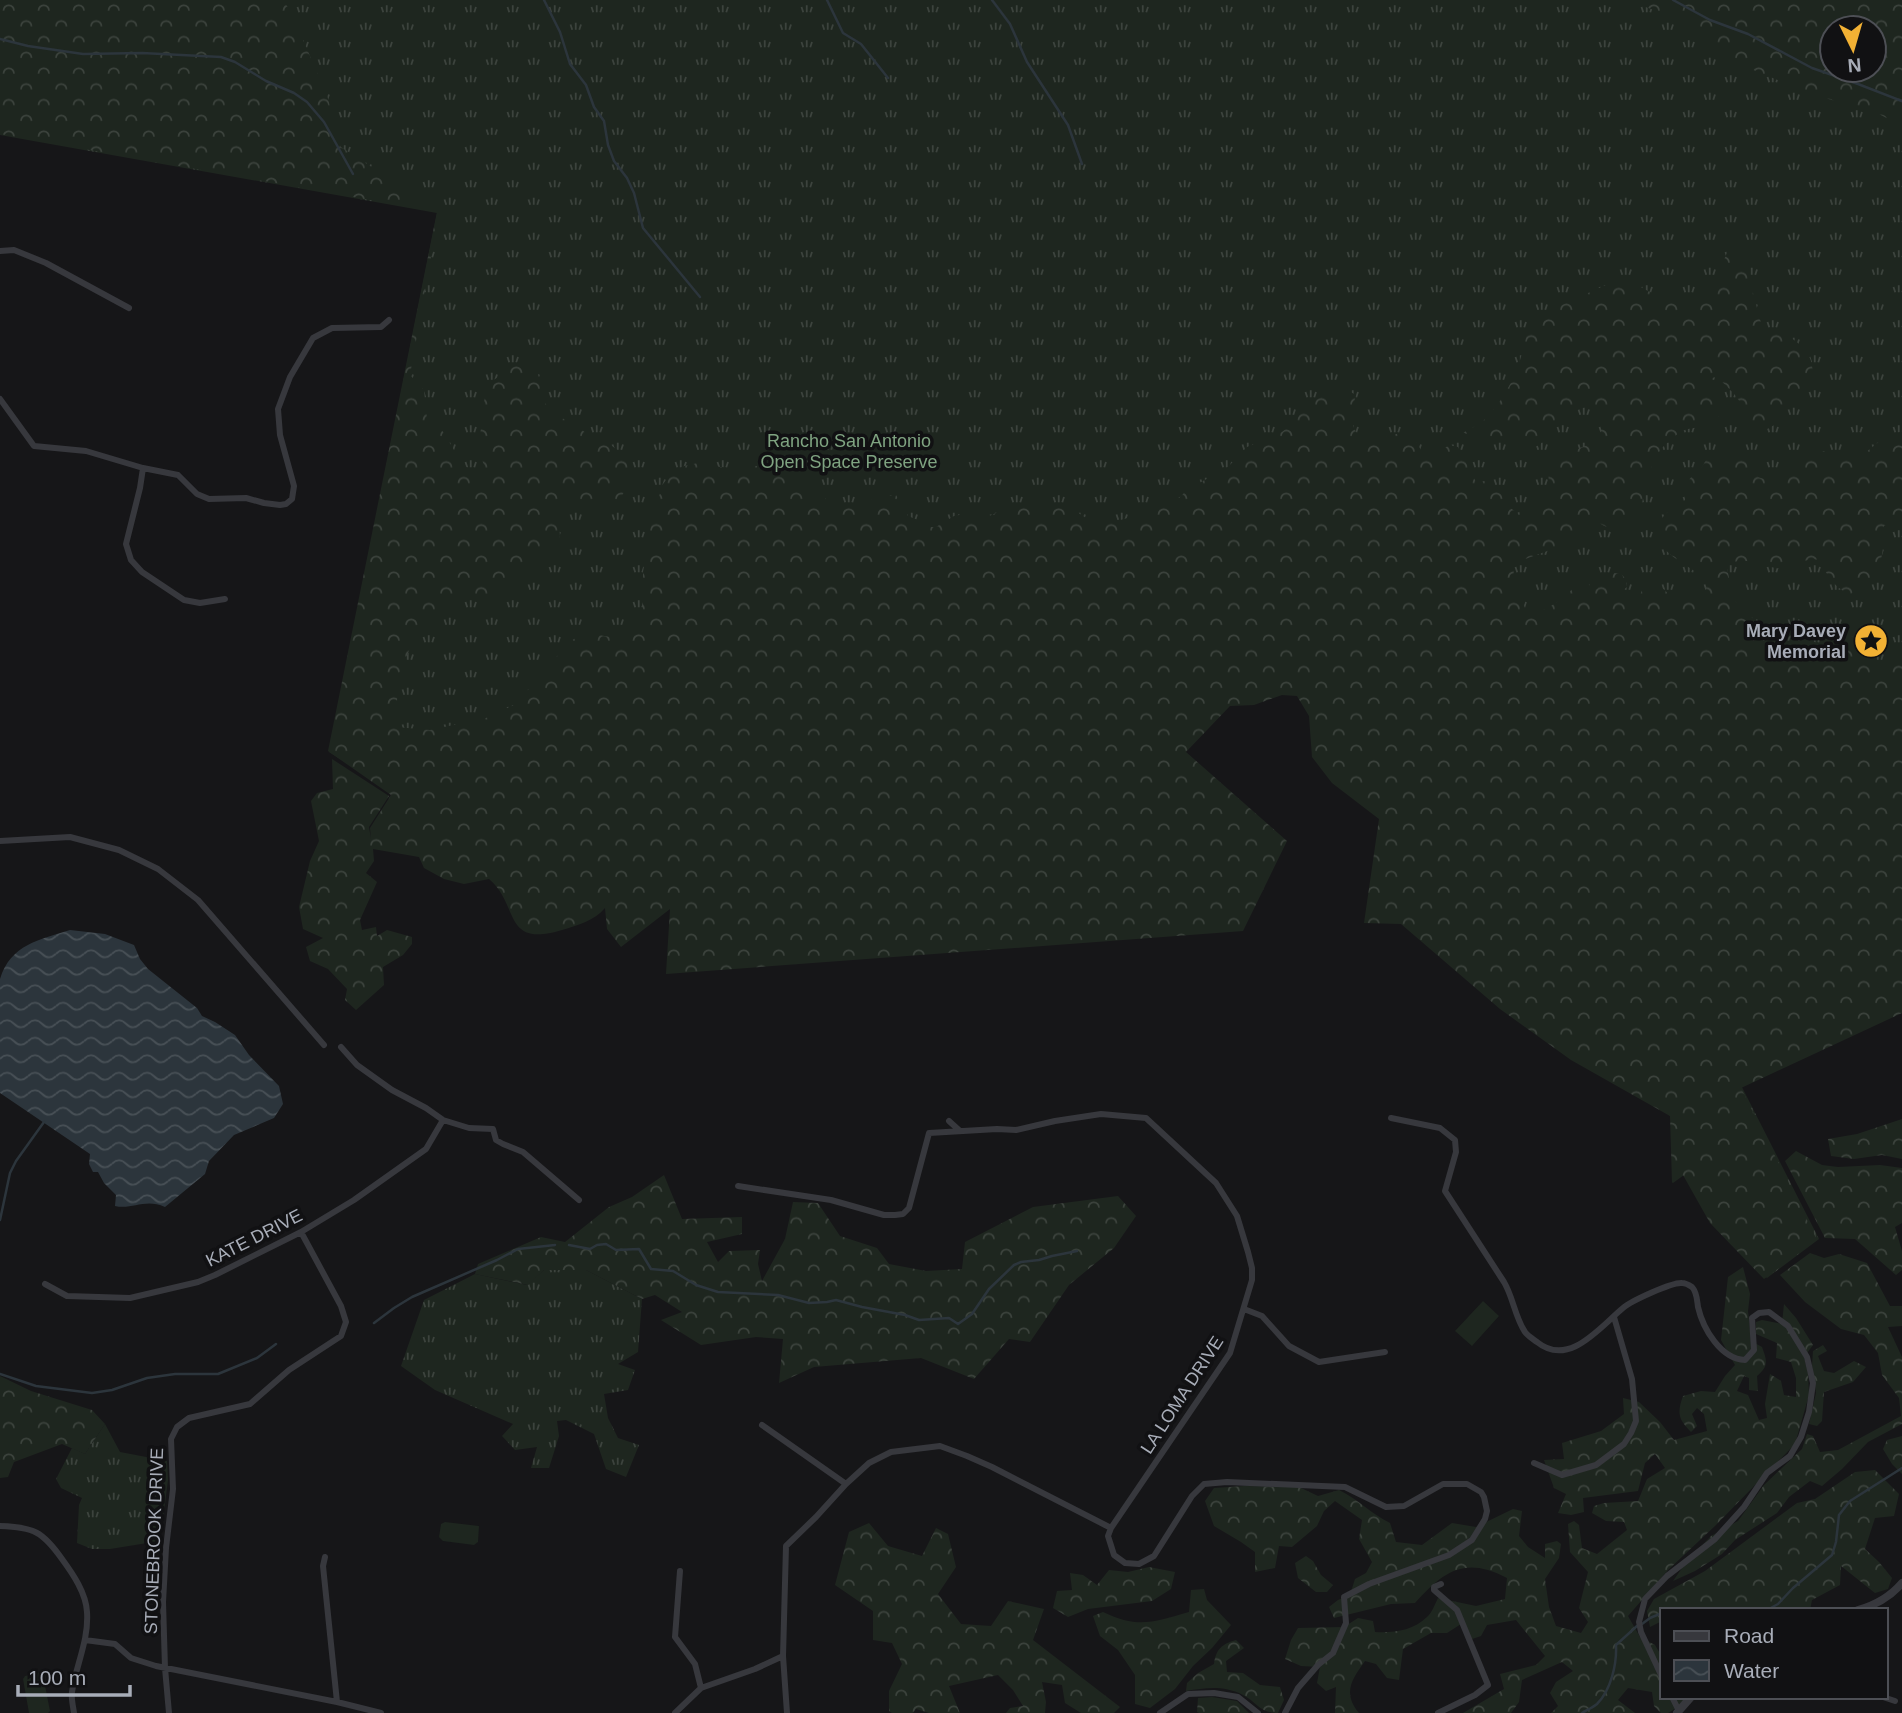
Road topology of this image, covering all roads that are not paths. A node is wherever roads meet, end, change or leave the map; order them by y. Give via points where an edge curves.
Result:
1 (0, 251) edge
2 (129, 308) dead end
3 (389, 320) dead end
4 (0, 399) edge
5 (143, 468) junction
6 (225, 599) dead end
7 (0, 841) edge
8 (324, 1045) dead end
9 (341, 1047) dead end
10 (1391, 1118) dead end
11 (443, 1120) junction
12 (949, 1121) dead end
13 (960, 1131) junction
14 (738, 1186) dead end
15 (579, 1200) dead end
16 (301, 1232) junction
17 (45, 1284) dead end
18 (1244, 1309) junction
19 (1614, 1317) junction
20 (1385, 1352) dead end
21 (762, 1425) dead end
22 (1534, 1463) dead end
23 (846, 1484) junction
24 (0, 1526) edge
25 (1111, 1528) junction
26 (325, 1557) dead end
27 (680, 1571) dead end
28 (1902, 1583) edge
29 (1441, 1584) dead end
30 (1864, 1608) edge
31 (85, 1640) junction
32 (783, 1656) junction
33 (164, 1668) junction
34 (1660, 1673) edge
35 (701, 1688) junction
36 (1888, 1699) edge
37 (1895, 1701) dead end
38 (337, 1702) junction
39 (74, 1713) edge
40 (169, 1713) edge
41 (382, 1713) edge
42 (675, 1713) edge
43 (787, 1713) edge
44 (1160, 1713) edge
45 (1258, 1713) edge
46 (1285, 1713) edge
47 (1438, 1713) edge

1 - 2 street via 14,250 46,263
3 - 5 street via 381,327 332,328 313,338 290,377 278,409 280,435 295,486 286,504 209,499 178,475
4 - 5 street via 34,446 86,451
5 - 6 street via 126,544 131,560 184,600
7 - 8 street via 70,837 119,850 158,869 198,900
9 - 11 street via 357,1065
10 - 19 street via 1440,1129 1455,1140 1445,1191 1511,1294 1525,1332 1542,1346 1564,1350 1578,1346
11 - 15 street via 494,1129 496,1140 523,1152
11 - 16 street, KATE DRIVE via 426,1149
12 - 13 street
13 - 14 street, LA LOMA DRIVE via 929,1133 909,1208 895,1216 831,1200
13 - 18 street, LA LOMA DRIVE via 1016,1130 1101,1114 1146,1118 1216,1183 1237,1216 1252,1268
16 - 17 street, KATE DRIVE via 198,1282 130,1298 68,1296
16 - 33 street, STONEBROOK DRIVE via 346,1322 341,1336 289,1370 250,1404 189,1418 177,1427 172,1439 173,1489 163,1602
18 - 20 street via 1262,1316 1289,1346 1319,1362
18 - 25 street, LA LOMA DRIVE via 1230,1353
19 - 22 street via 1632,1379 1636,1421 1631,1433 1596,1465 1562,1475
19 - 34 street via 1645,1296 1686,1283 1696,1294 1707,1332 1727,1354 1745,1360 1754,1350 1752,1318 1769,1312 1788,1326 1807,1357 1813,1383 1809,1412 1790,1456 1768,1473 1715,1539 1645,1599 1641,1632
21 - 23 street
23 - 25 street via 869,1463 891,1452 940,1446 992,1467
23 - 32 street via 786,1546
24 - 31 street via 34,1530 69,1569 84,1597
25 - 46 street via 1108,1536 1114,1555 1125,1563 1139,1564 1154,1556 1204,1484 1345,1487 1386,1507 1404,1506 1443,1484 1467,1484 1480,1492 1487,1511 1472,1540 1449,1555 1344,1597 1346,1623 1333,1653 1298,1688
26 - 38 street
27 - 35 street via 675,1637 695,1664
28 - 30 street via 1881,1602
29 - 47 street via 1434,1590 1457,1610 1488,1685
31 - 33 street via 115,1644 131,1658
31 - 39 street via 72,1694
32 - 35 street
32 - 43 street
33 - 38 street
33 - 40 street, STONEBROOK DRIVE
35 - 42 street
36 - 37 street
38 - 41 street
44 - 45 street via 1188,1694 1214,1693 1238,1697

